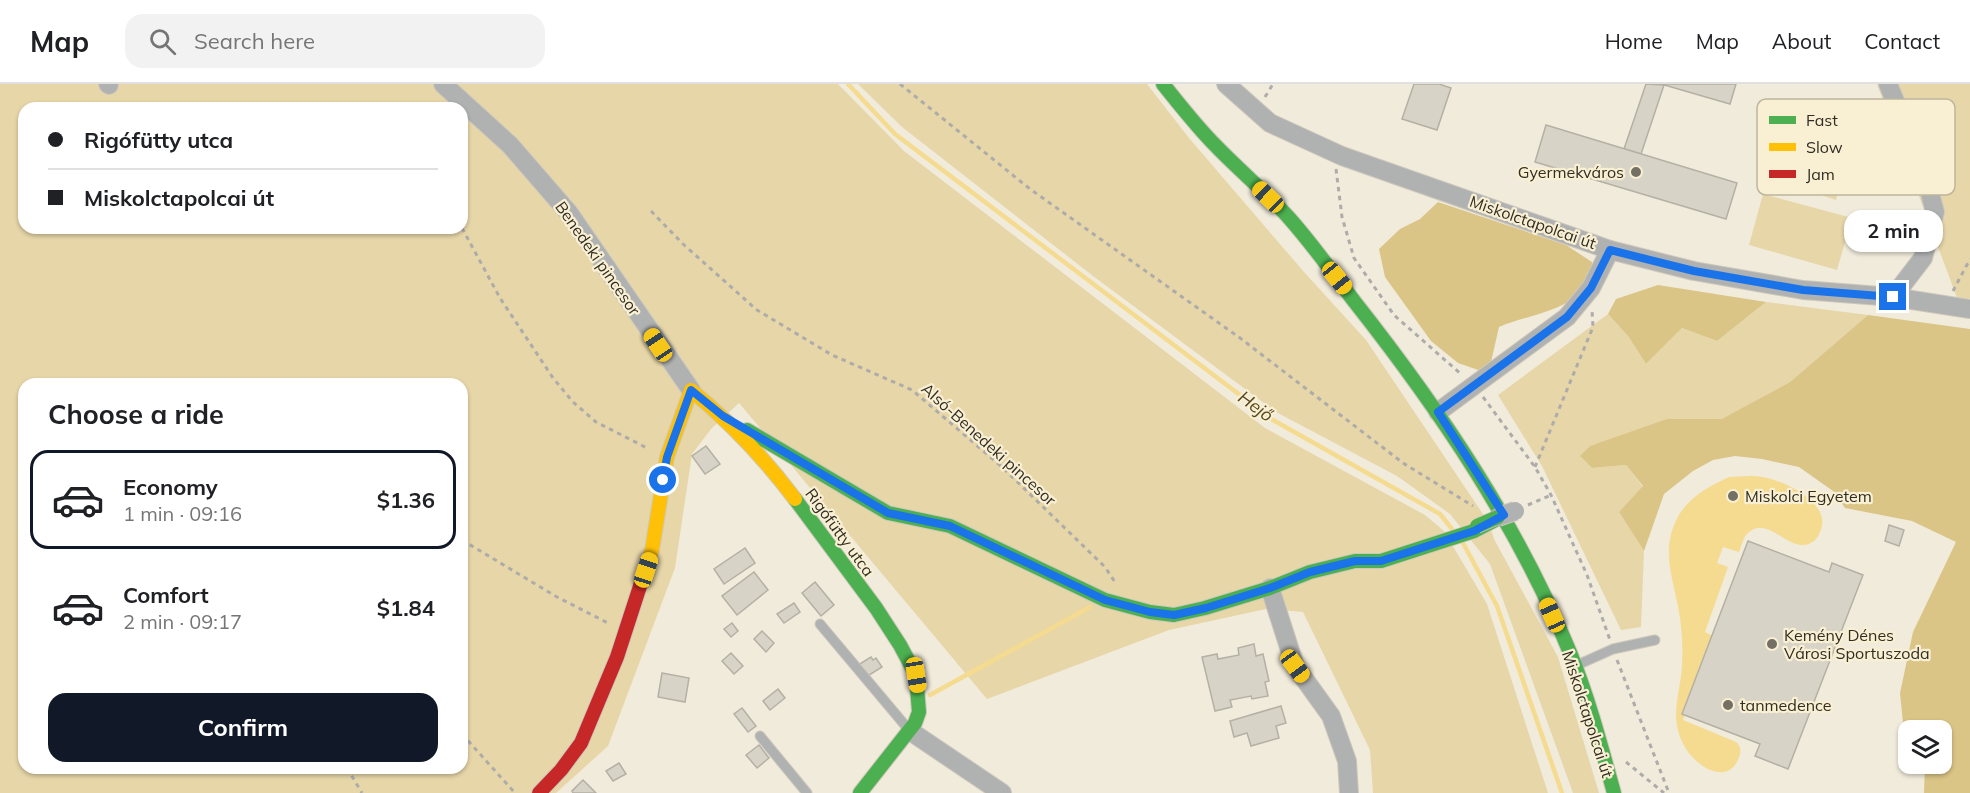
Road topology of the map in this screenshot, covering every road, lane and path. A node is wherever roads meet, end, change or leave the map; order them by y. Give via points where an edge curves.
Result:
1 (443, 84) edge
2 (900, 84) edge
3 (1163, 84) edge
4 (1226, 84) edge
5 (1888, 84) edge
6 (1901, 84) edge
7 (1894, 99) edge
8 (1897, 99) edge
9 (463, 102) edge
10 (468, 107) edge
11 (1334, 153) junction
12 (1930, 195) edge
13 (651, 211) dead end
14 (465, 234) edge
15 (1610, 250) junction
16 (1970, 259) edge
17 (1893, 297) junction
18 (1582, 302) junction
19 (1947, 304) junction
20 (1970, 309) edge
21 (1474, 385) junction
22 (691, 390) junction
23 (1438, 412) junction
24 (723, 416) junction
25 (667, 457) junction
26 (1535, 468) junction
27 (1493, 521) junction
28 (468, 544) edge
29 (1429, 545) junction
30 (1119, 588) dead end
31 (1270, 588) junction
32 (820, 624) dead end
33 (626, 631) junction
34 (1655, 640) dead end
35 (1613, 650) junction
36 (1575, 666) junction
37 (908, 724) junction
38 (760, 736) dead end
39 (468, 741) edge
40 (351, 774) edge
41 (362, 793) edge
42 (515, 793) edge
43 (539, 793) edge
44 (807, 793) edge
45 (860, 793) edge
46 (1002, 793) edge
47 (1349, 793) edge
48 (1614, 793) edge
49 (1669, 793) edge

1 - 9 street, Benedeki pincesor
2 - 27 path via 1030,189 1240,338 1403,463
3 - 23 street, Miskolctapolcai út via 1206,136 1284,213 1377,328
4 - 11 street, Miskolctapolcai út via 1270,123
5 - 7 street
6 - 8 street
10 - 22 street, Benedeki pincesor via 510,145 569,213
11 - 15 street, Miskolctapolcai út
11 - 21 path via 1342,217 1353,258 1394,315
12 - 17 street via 1935,212 1923,258
13 - 30 path, Alsó-Benedeki pincesor via 757,310 832,355 912,390 1002,467 1105,567
14 - 25 path via 500,298 573,402 596,422
15 - 17 street, Miskolctapolcai út via 1694,271 1803,290
15 - 18 street
16 - 19 path
17 - 19 street, Miskolctapolcai út
18 - 21 street via 1551,330
18 - 26 path via 1593,311 1593,327
19 - 20 street, Miskolctapolcai út
21 - 23 street
21 - 26 path
22 - 24 street, Rigófütty utca
22 - 25 street
23 - 27 street, Miskolctapolcai út
24 - 31 street via 888,513 950,526 1105,600 1174,615
24 - 37 street, Rigófütty utca via 781,480 900,645 916,675 919,712
25 - 33 street via 652,550
26 - 35 path via 1587,575
27 - 29 street
27 - 29 street
27 - 36 street, Miskolctapolcai út
28 - 33 path via 556,597
29 - 31 street via 1381,561 1355,561 1310,572
31 - 47 street via 1295,666 1331,716 1347,761
32 - 37 lane
33 - 43 street via 581,743
34 - 35 lane
35 - 36 lane
35 - 49 path
36 - 48 street, Miskolctapolcai út
37 - 45 street
37 - 46 street
38 - 44 lane
39 - 42 path
40 - 41 path

